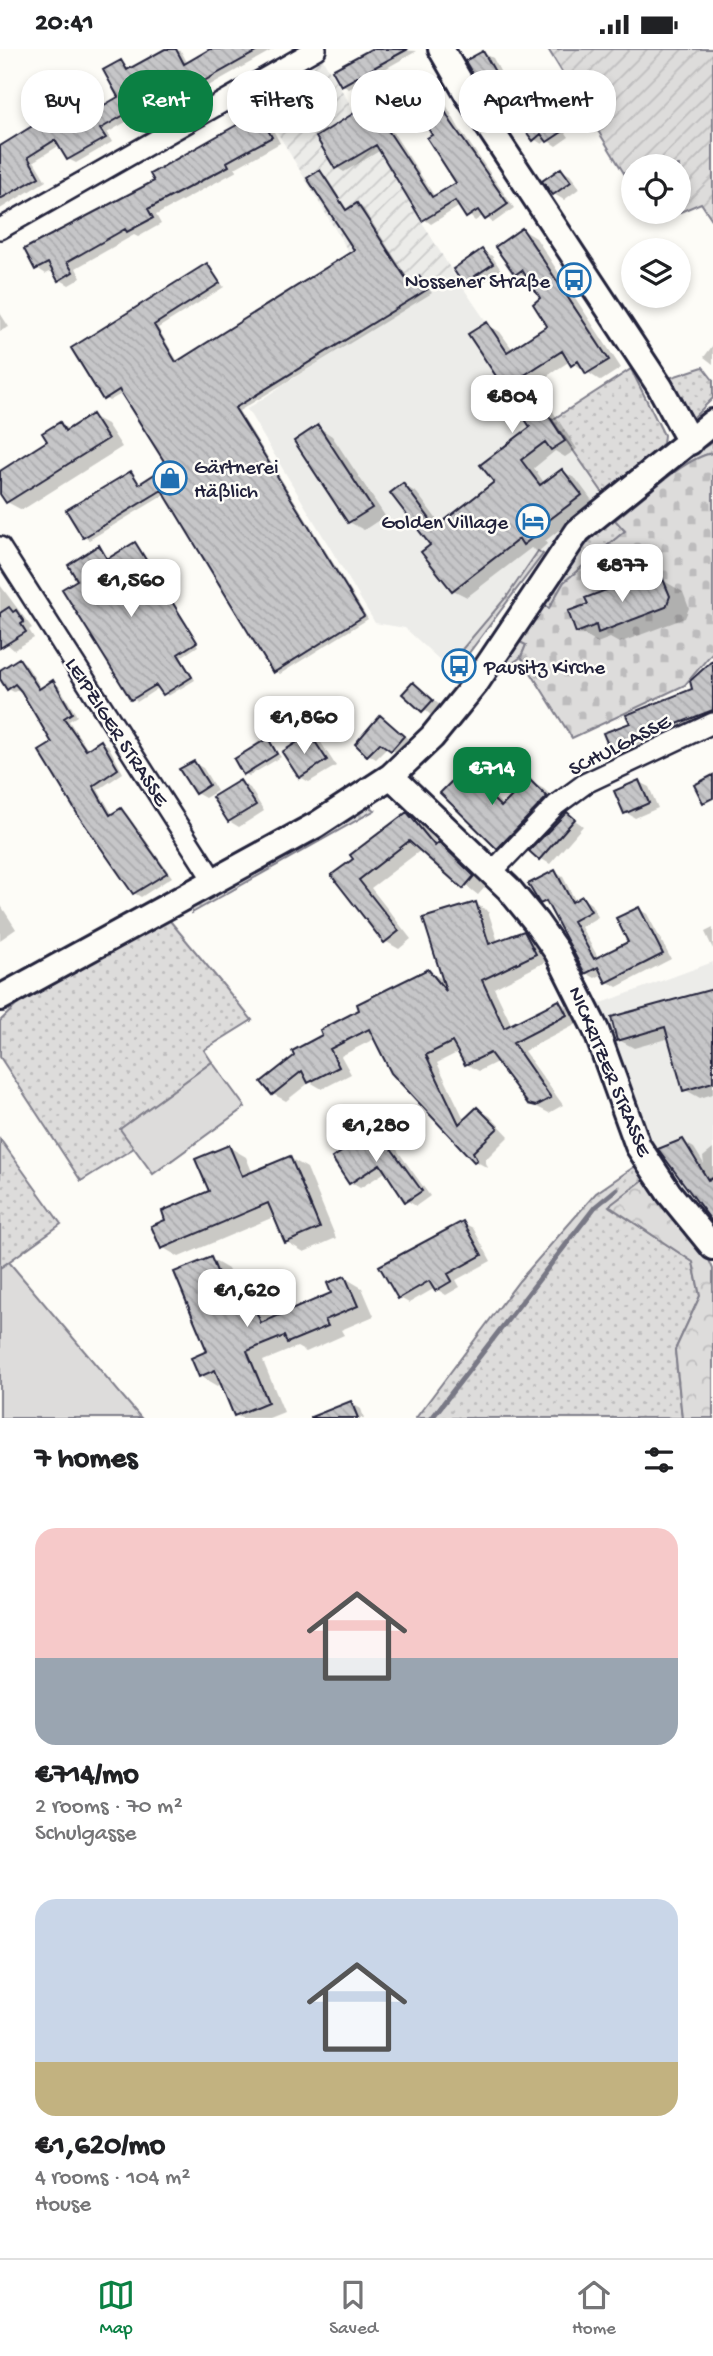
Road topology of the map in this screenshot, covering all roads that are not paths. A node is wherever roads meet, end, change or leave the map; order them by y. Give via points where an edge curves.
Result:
1 (316, 49) edge
2 (441, 49) edge
3 (0, 229) edge
4 (713, 422) edge
5 (690, 442) junction
6 (0, 547) edge
7 (713, 723) edge
8 (391, 776) junction
9 (492, 872) junction
10 (213, 880) junction
11 (0, 998) edge
12 (713, 1247) edge

1 - 3 street
2 - 5 street via 660,387
4 - 5 street
5 - 8 street via 578,531 476,683 432,737
6 - 10 street, LEIPZIGER STRASSE
7 - 9 street, SCHULGASSE via 586,783 556,805
8 - 9 street, NICKRITZER STRASSE
8 - 10 street via 316,825
9 - 12 street, NICKRITZER STRASSE via 557,952 596,1030 638,1146
10 - 11 street

